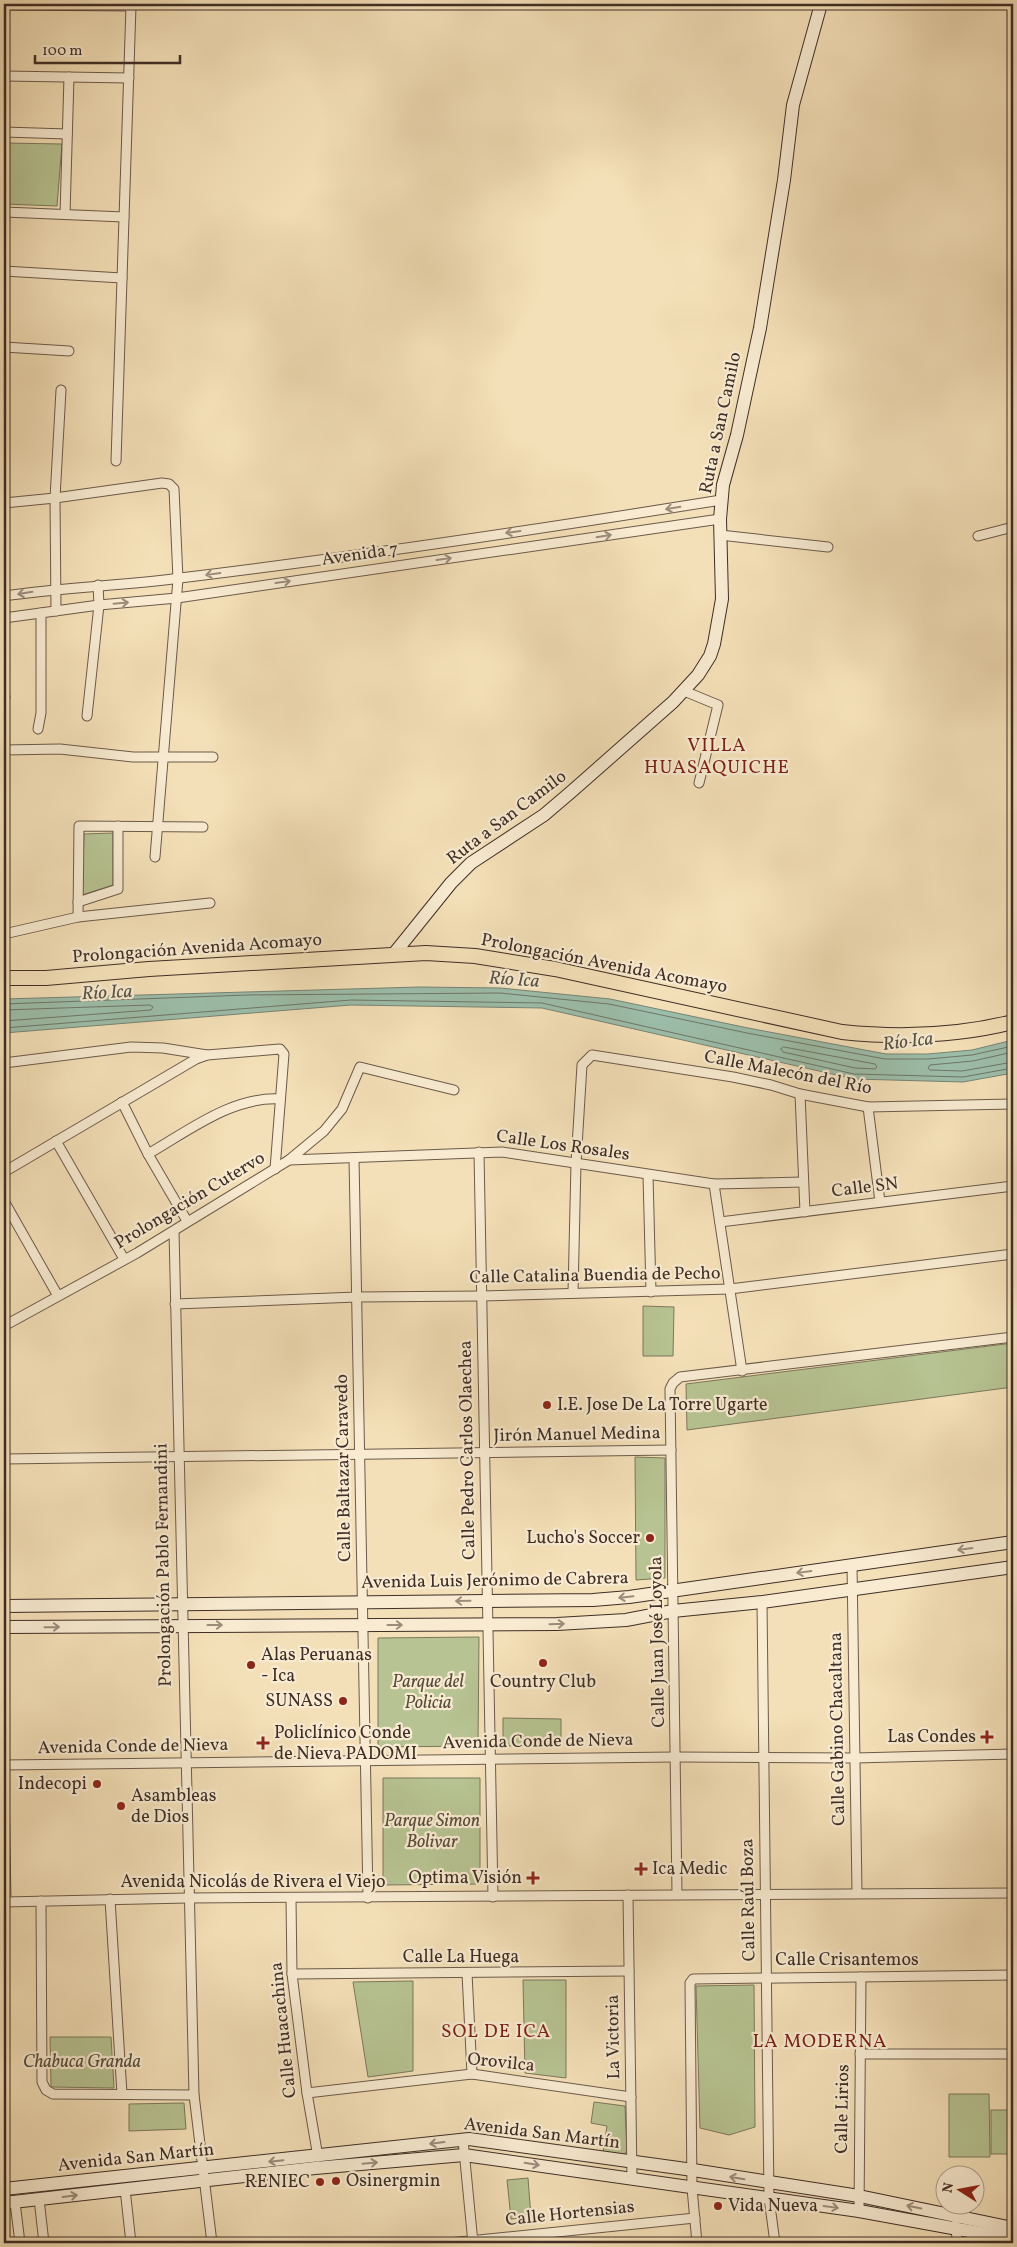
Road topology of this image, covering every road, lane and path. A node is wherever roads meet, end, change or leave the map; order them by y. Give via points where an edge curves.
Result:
1 (821, 4) edge
2 (4, 5) edge
3 (4, 76) edge
4 (69, 77) junction
5 (129, 78) junction
6 (4, 132) edge
7 (67, 134) junction
8 (4, 212) edge
9 (65, 214) junction
10 (124, 217) junction
11 (4, 271) edge
12 (122, 278) junction
13 (4, 347) edge
14 (70, 351) dead end
15 (61, 390) dead end
16 (116, 460) dead end
17 (55, 498) junction
18 (721, 500) junction
19 (4, 503) edge
20 (720, 518) junction
21 (1013, 527) edge
22 (720, 535) junction
23 (978, 536) dead end
24 (828, 548) dead end
25 (178, 579) junction
26 (98, 586) junction
27 (56, 588) junction
28 (4, 596) edge
29 (177, 598) junction
30 (99, 605) junction
31 (56, 611) junction
32 (41, 613) junction
33 (4, 618) edge
34 (684, 691) junction
35 (87, 716) dead end
36 (38, 729) dead end
37 (4, 750) edge
38 (162, 757) junction
39 (213, 757) dead end
40 (699, 783) dead end
41 (118, 826) junction
42 (157, 826) junction
43 (203, 827) dead end
44 (155, 857) dead end
45 (78, 902) junction
46 (210, 903) dead end
47 (78, 917) junction
48 (4, 934) edge
49 (393, 955) junction
50 (4, 978) edge
51 (1013, 1022) edge
52 (207, 1055) junction
53 (4, 1063) edge
54 (454, 1090) dead end
55 (800, 1094) junction
56 (280, 1099) junction
57 (122, 1102) junction
58 (1013, 1104) edge
59 (868, 1107) junction
60 (56, 1141) junction
61 (479, 1152) junction
62 (148, 1154) junction
63 (354, 1158) junction
64 (289, 1160) junction
65 (576, 1163) junction
66 (275, 1169) junction
67 (4, 1172) edge
68 (648, 1175) junction
69 (803, 1182) junction
70 (714, 1184) junction
71 (1013, 1186) edge
72 (4, 1201) edge
73 (880, 1202) junction
74 (804, 1212) junction
75 (187, 1221) junction
76 (720, 1222) junction
77 (174, 1230) junction
78 (1013, 1254) edge
79 (124, 1259) junction
80 (730, 1289) junction
81 (651, 1292) junction
82 (573, 1293) junction
83 (58, 1296) junction
84 (482, 1296) junction
85 (357, 1297) junction
86 (175, 1304) junction
87 (4, 1326) edge
88 (1013, 1337) edge
89 (742, 1371) junction
90 (671, 1450) junction
91 (485, 1452) junction
92 (360, 1453) junction
93 (4, 1458) edge
94 (178, 1458) junction
95 (1013, 1542) edge
96 (852, 1565) junction
97 (1013, 1566) edge
98 (852, 1589) junction
99 (673, 1590) junction
100 (488, 1601) junction
101 (363, 1602) junction
102 (762, 1602) junction
103 (182, 1603) junction
104 (4, 1606) edge
105 (673, 1611) junction
106 (363, 1624) junction
107 (182, 1625) junction
108 (488, 1625) junction
109 (4, 1627) edge
110 (1013, 1754) edge
111 (675, 1757) junction
112 (764, 1758) junction
113 (855, 1758) junction
114 (490, 1759) junction
115 (366, 1760) junction
116 (185, 1762) junction
117 (4, 1765) edge
118 (4, 1784) edge
119 (857, 1893) junction
120 (1013, 1893) edge
121 (677, 1894) junction
122 (628, 1895) junction
123 (766, 1896) junction
124 (188, 1898) junction
125 (368, 1898) junction
126 (493, 1898) junction
127 (110, 1899) junction
128 (291, 1899) junction
129 (41, 1901) junction
130 (5, 1902) edge
131 (630, 1971) junction
132 (467, 1973) junction
133 (292, 1974) junction
134 (1013, 1975) edge
135 (766, 1976) junction
136 (861, 1976) junction
137 (860, 2054) junction
138 (1013, 2054) edge
139 (472, 2074) junction
140 (307, 2093) junction
141 (122, 2094) junction
142 (194, 2095) junction
143 (631, 2097) junction
144 (463, 2140) junction
145 (464, 2155) junction
146 (318, 2157) junction
147 (632, 2163) junction
148 (693, 2170) junction
149 (204, 2175) junction
150 (632, 2179) junction
151 (769, 2183) junction
152 (692, 2188) junction
153 (4, 2189) edge
154 (125, 2189) junction
155 (859, 2196) junction
156 (769, 2198) junction
157 (39, 2199) junction
158 (9, 2202) edge
159 (859, 2211) junction
160 (954, 2215) junction
161 (694, 2218) junction
162 (956, 2228) junction
163 (1013, 2228) edge
164 (1013, 2238) edge
165 (472, 2242) edge
166 (20, 2243) edge
167 (44, 2243) edge
168 (131, 2243) edge
169 (212, 2243) edge
170 (449, 2243) edge
171 (697, 2243) edge
172 (774, 2243) edge
173 (958, 2243) edge

1 - 18 street, Ruta a San Camilo via 793,105 760,328
2 - 5 street via 131,6
3 - 4 street
4 - 5 street
4 - 7 street
5 - 10 street
6 - 7 street
7 - 9 street
8 - 9 street
9 - 10 street
10 - 12 street
11 - 12 street
12 - 16 street
13 - 14 street
15 - 17 street
17 - 19 street
17 - 25 street via 170,484 174,489
17 - 27 street
18 - 20 street, Ruta a San Camilo
18 -> 25 street
20 - 22 street, Ruta a San Camilo
29 -> 20 street, Avenida 7
21 - 23 street
22 - 24 street
22 - 34 street, Ruta a San Camilo via 722,586 714,644 698,676
25 - 26 street
25 - 29 street
26 - 27 street
26 - 30 street
27 -> 28 street
27 - 31 street
30 -> 29 street, Avenida 7
29 - 38 street
30 - 31 street, Avenida 7
30 - 35 street
31 - 32 street, Avenida 7
32 - 33 street, Avenida 7
32 - 36 street via 41,713
34 - 40 street via 718,705
34 - 49 street, Ruta a San Camilo via 549,811 471,863
37 - 38 street via 60,749
38 - 39 street
38 - 42 street
41 - 42 street
41 - 45 street via 118,889
41 - 45 street via 79,826
42 - 43 street
42 - 44 street
45 - 47 street
46 - 47 street
47 - 48 street
49 - 50 main road, Prolongación Avenida Acomayo
49 - 51 main road, Prolongación Avenida Acomayo via 446,953 508,960 856,1033 887,1036 942,1034
52 - 53 street via 131,1047
52 - 56 street via 282,1050
52 - 57 street
54 - 64 street, Prolongación Cutervo via 363,1066 358,1069 342,1109 324,1131
55 - 59 street, Calle Malecón del Río
55 - 65 street, Calle Malecón del Río via 733,1077 597,1055 589,1057 582,1065
55 - 69 street
56 - 62 street via 266,1098 228,1109
56 - 66 street
57 - 60 street
57 - 62 street
58 - 59 street, Calle Malecón del Río
59 - 73 street
60 - 67 street
60 - 79 street
61 - 63 street, Calle Los Rosales
61 - 65 street, Calle Los Rosales via 502,1152
61 - 84 street, Calle Pedro Carlos Olaechea
62 - 75 street
63 - 64 street, Calle Los Rosales
63 - 85 street, Calle Baltazar Caravedo
64 - 66 street, Prolongación Cutervo
65 - 68 street, Calle Los Rosales
65 - 82 street
66 - 75 street, Prolongación Cutervo
68 - 70 street, Calle Los Rosales
68 - 81 street
69 - 70 street, Calle Los Rosales
69 - 74 street
70 - 76 street
71 - 73 street, Calle SN
72 - 83 street
73 - 74 street, Calle SN
74 - 76 street, Calle SN
75 - 77 street, Prolongación Cutervo
76 - 80 street
77 - 79 street, Prolongación Cutervo
77 - 86 street, Prolongación Pablo Fernandini
78 - 80 street, Calle Catalina Buendia de Pecho
79 - 83 street, Prolongación Cutervo
80 - 81 street, Calle Catalina Buendia de Pecho
80 - 89 street
81 - 82 street, Calle Catalina Buendia de Pecho
82 - 84 street, Calle Catalina Buendia de Pecho
83 - 87 street, Prolongación Cutervo
84 - 85 street, Calle Catalina Buendia de Pecho
84 - 91 street, Calle Pedro Carlos Olaechea
85 - 86 street, Calle Catalina Buendia de Pecho
85 - 92 street, Calle Baltazar Caravedo
86 - 94 street, Prolongación Pablo Fernandini
88 - 89 street
89 - 90 street, Calle Juan José Loyola via 680,1377 672,1383
90 - 91 street, Jirón Manuel Medina
90 - 99 street, Calle Juan José Loyola
91 - 92 street, Jirón Manuel Medina
91 - 100 street, Calle Pedro Carlos Olaechea
92 - 94 street, Jirón Manuel Medina
92 - 101 street, Calle Baltazar Caravedo
93 - 94 street, Jirón Manuel Medina
94 - 103 street, Prolongación Pablo Fernandini
95 -> 96 street, Avenida Luis Jerónimo de Cabrera
96 - 98 street, Calle Gabino Chacaltana
96 -> 99 street, Avenida Luis Jerónimo de Cabrera
97 - 98 street
98 - 102 street
98 - 113 street, Calle Gabino Chacaltana
99 -> 100 street, Avenida Luis Jerónimo de Cabrera via 593,1600
99 - 105 street, Calle Juan José Loyola
100 -> 101 street, Avenida Luis Jerónimo de Cabrera
100 - 108 street, Calle Pedro Carlos Olaechea
101 - 103 street, Avenida Luis Jerónimo de Cabrera
101 - 106 street, Calle Baltazar Caravedo
102 - 105 street
102 - 112 street, Calle Raúl Boza
103 - 104 street, Avenida Luis Jerónimo de Cabrera
103 - 107 street, Prolongación Pablo Fernandini
108 -> 105 street via 626,1620
105 - 111 street, Calle Juan José Loyola
107 -> 106 street
106 -> 108 street
106 - 115 street, Calle Baltazar Caravedo
109 -> 107 street
107 - 116 street, Prolongación Pablo Fernandini
108 - 114 street, Calle Pedro Carlos Olaechea
110 - 113 street, Avenida Conde de Nieva
111 - 112 street, Avenida Conde de Nieva
111 - 114 street, Avenida Conde de Nieva
111 - 121 street, Calle Juan José Loyola
112 - 113 street, Avenida Conde de Nieva
112 - 123 street, Calle Raúl Boza
113 - 119 street, Calle Gabino Chacaltana
114 - 115 street, Avenida Conde de Nieva
114 - 126 street, Calle Pedro Carlos Olaechea
115 - 116 street, Avenida Conde de Nieva
115 - 125 street, Calle Baltazar Caravedo
116 - 117 street, Avenida Conde de Nieva
116 - 124 street, Prolongación Pablo Fernandini
118 - 130 street
119 - 120 street, Avenida Nicolás de Rivera el Viejo
119 - 123 street, Avenida Nicolás de Rivera el Viejo
121 - 122 street, Avenida Nicolás de Rivera el Viejo
121 - 123 street, Avenida Nicolás de Rivera el Viejo
122 - 126 street, Avenida Nicolás de Rivera el Viejo
122 - 131 street, La Victoria
123 - 135 street, Calle Raúl Boza
124 - 127 street, Avenida Nicolás de Rivera el Viejo
124 - 128 street, Avenida Nicolás de Rivera el Viejo
124 - 142 street, Prolongación Pablo Fernandini
125 - 126 street, Avenida Nicolás de Rivera el Viejo
125 - 128 street, Avenida Nicolás de Rivera el Viejo
127 - 129 street, Avenida Nicolás de Rivera el Viejo
127 - 141 street
128 - 133 street, Calle Huacachina
129 - 130 street, Avenida Nicolás de Rivera el Viejo
129 - 141 street via 44,2086 53,2094
131 - 132 street, Calle La Huega
131 - 143 street, La Victoria
132 - 133 street, Calle La Huega
132 - 139 street
133 - 140 street, Calle Huacachina
134 - 136 street, Calle Crisantemos
135 - 136 street, Calle Crisantemos
135 - 148 street, Calle Crisantemos via 693,1979 690,1983
135 - 151 street, Calle Raúl Boza
136 - 137 street, Calle Lirios
137 - 138 street
137 - 155 street, Calle Lirios
139 - 140 street, Orovilca
139 - 143 street, Orovilca
140 - 146 street, Calle Huacachina
141 - 142 street
142 - 149 street, Prolongación Pablo Fernandini
143 - 147 street, La Victoria
144 - 145 street
144 -> 146 street, Avenida San Martín
144 - 147 street, Avenida San Martín
149 -> 145 street, Avenida San Martín
145 -> 150 street, Avenida San Martín
145 - 165 street
146 -> 149 street, Avenida San Martín
147 - 148 street, Avenida San Martín
147 - 150 street, La Victoria
151 -> 148 street, Avenida San Martín
148 - 152 street
149 - 153 street, Avenida San Martín
149 - 154 street, Avenida San Martín
149 - 169 street, Prolongación Pablo Fernandini
150 - 152 street, Avenida San Martín
151 - 155 street, Avenida San Martín
151 - 156 street, Calle Raúl Boza
152 - 156 street, Avenida San Martín
152 - 161 street
157 -> 154 street, Avenida San Martín
154 - 168 street
155 - 159 street, Calle Lirios
160 -> 155 street, Avenida San Martín
156 -> 159 street, Avenida San Martín
156 - 172 street, Calle Raúl Boza
157 - 158 street, Avenida San Martín
157 - 167 street
158 - 166 street
159 - 162 street, Avenida San Martín
160 - 162 street
160 - 163 street, Avenida San Martín
161 - 165 street, Calle Hortensias
161 - 171 street
162 - 164 street, Avenida San Martín
162 - 173 street
165 - 170 street, Calle Hortensias

